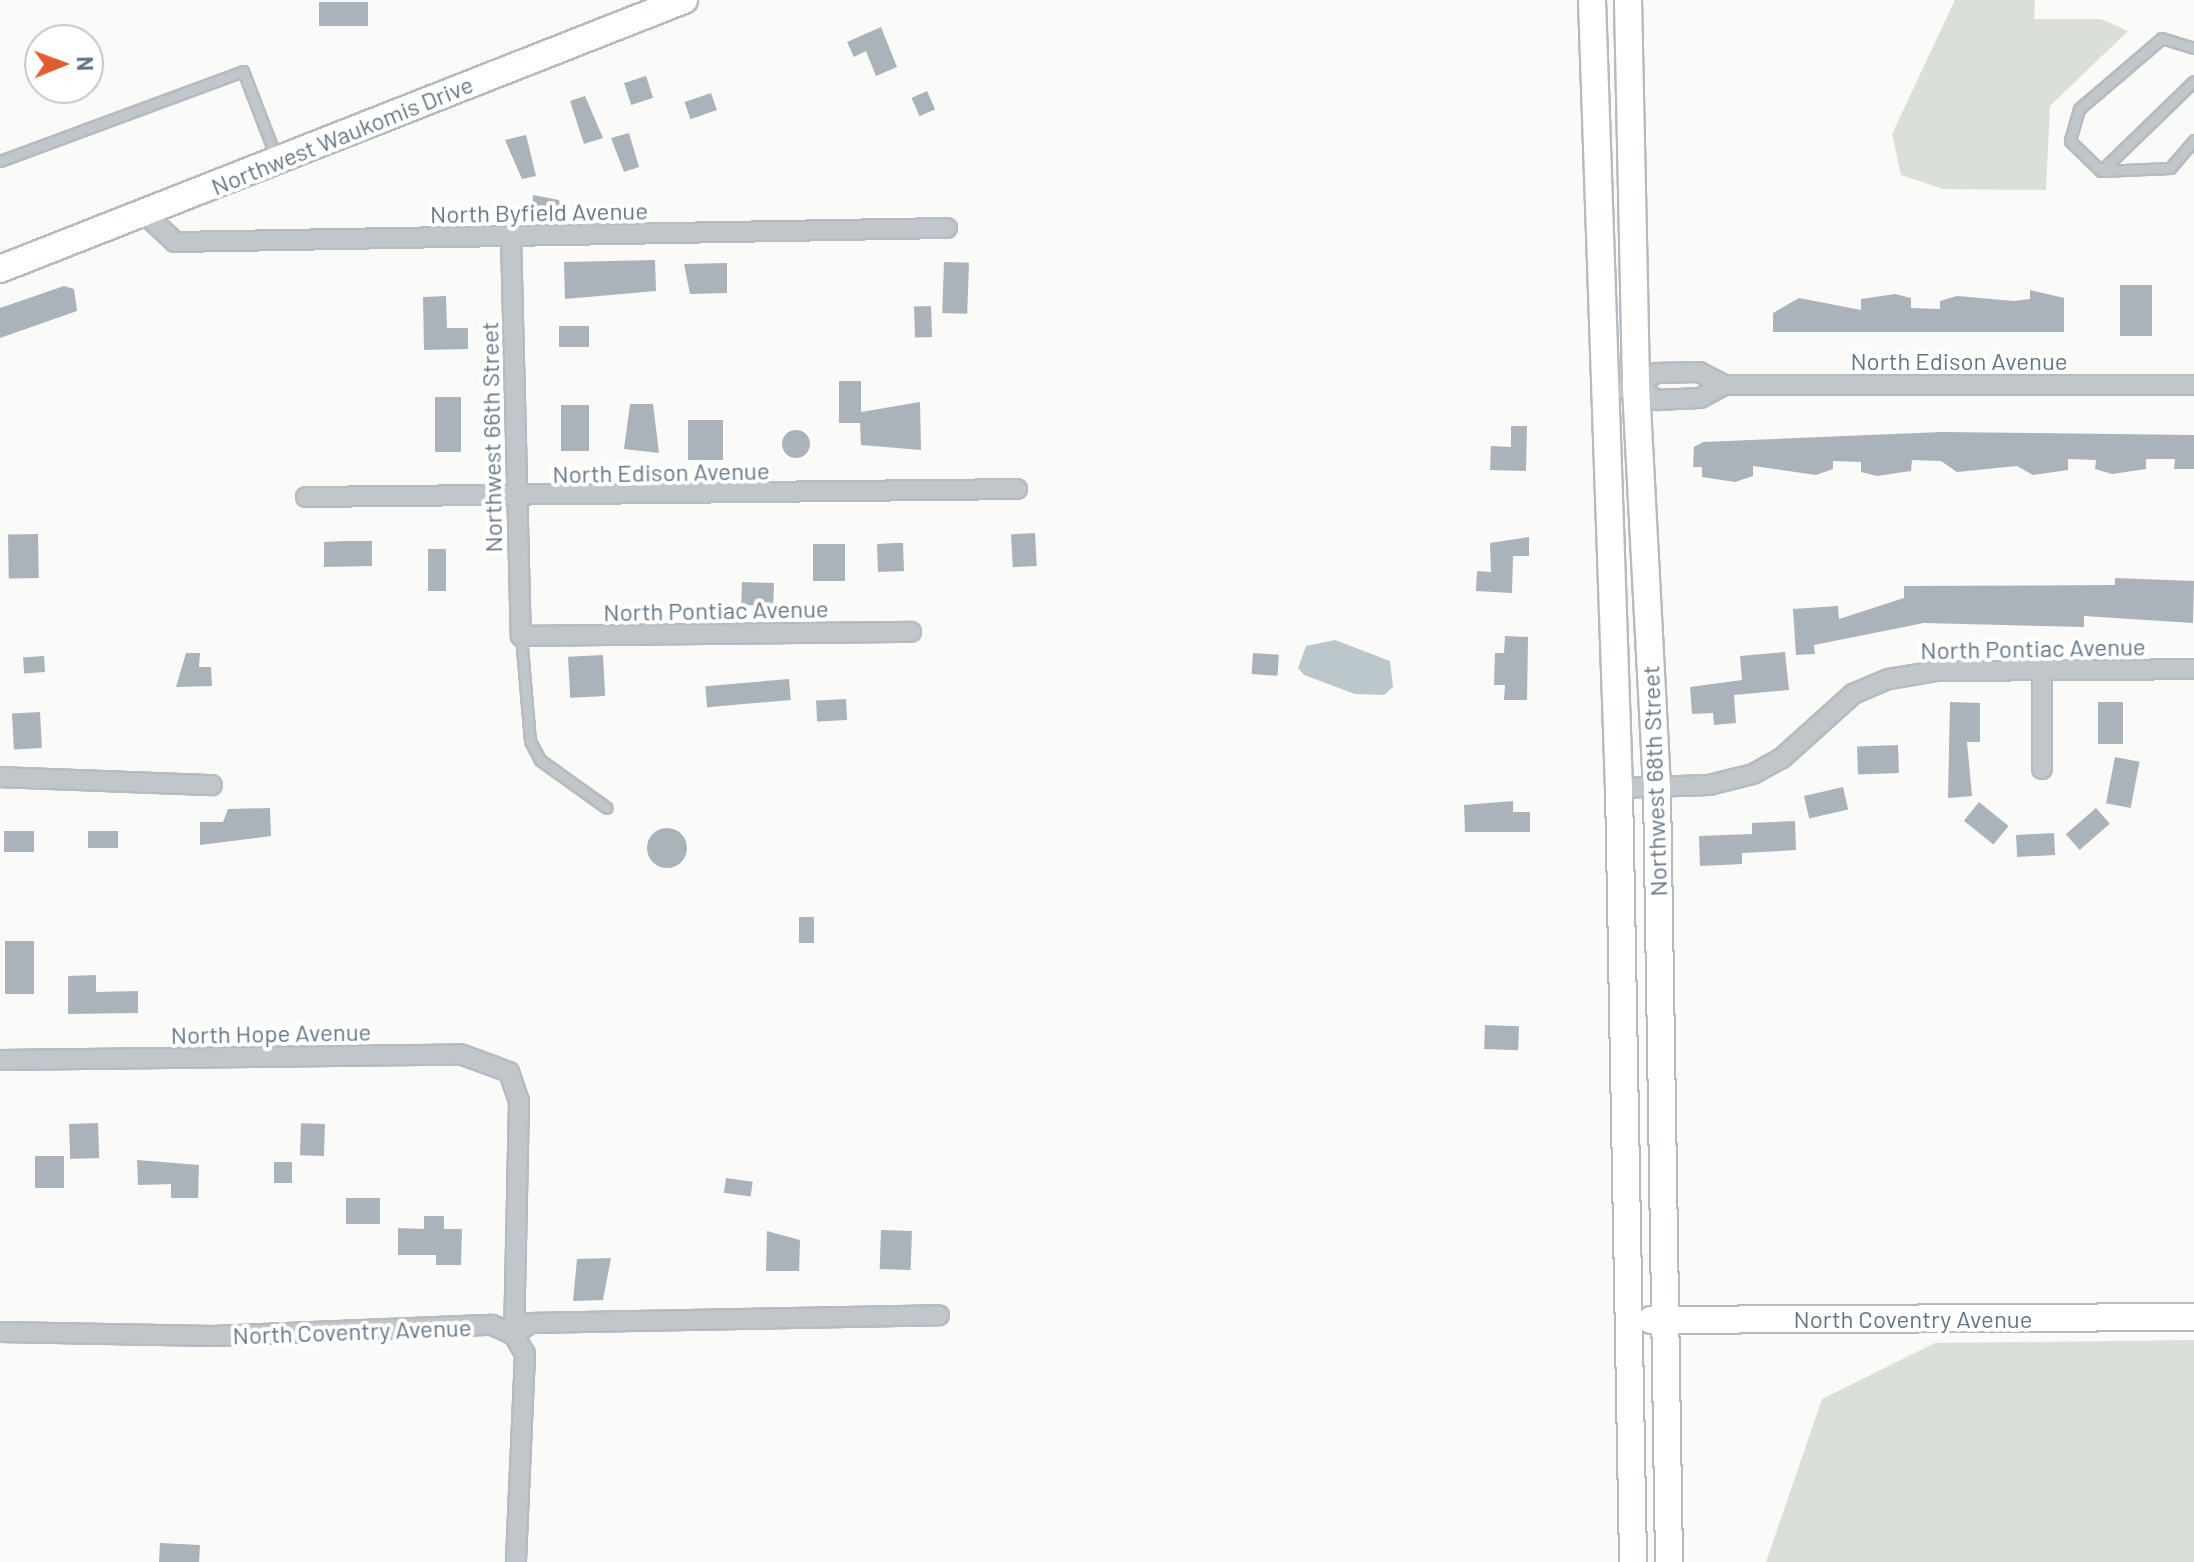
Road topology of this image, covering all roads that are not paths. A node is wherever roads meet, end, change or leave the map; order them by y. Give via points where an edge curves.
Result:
1 (684, 0) edge
2 (1592, 0) edge
3 (1628, 0) edge
4 (2194, 48) edge
5 (2194, 81) edge
6 (2194, 140) edge
7 (277, 160) junction
8 (0, 161) edge
9 (2101, 171) junction
10 (144, 213) junction
11 (947, 228) dead end
12 (511, 236) junction
13 (0, 269) edge
14 (1724, 385) junction
15 (2194, 385) edge
16 (1636, 387) junction
17 (1601, 391) junction
18 (1017, 489) dead end
19 (306, 497) dead end
20 (515, 499) junction
21 (911, 632) dead end
22 (521, 636) junction
23 (2194, 669) edge
24 (2042, 670) junction
25 (2042, 769) dead end
26 (0, 777) edge
27 (212, 785) dead end
28 (1619, 788) junction
29 (1657, 789) junction
30 (607, 808) dead end
31 (0, 1060) edge
32 (939, 1315) dead end
33 (2194, 1317) edge
34 (1631, 1320) junction
35 (1666, 1320) junction
36 (0, 1332) edge
37 (514, 1335) junction
38 (516, 1562) edge
39 (1633, 1562) edge
40 (1669, 1562) edge

1 - 7 main road, Northwest Waukomis Drive
2 - 17 main road, Northwest 68th Street
3 - 16 main road, Northwest 68th Street
4 - 9 lane via 2162,38 2079,109 2070,141
5 - 9 lane
6 - 9 lane via 2170,168
7 - 8 lane via 243,71
7 - 10 main road, Northwest Waukomis Drive
10 - 12 street, North Byfield Avenue via 175,242
10 - 13 main road, Northwest Waukomis Drive
11 - 12 street, North Byfield Avenue
12 - 20 street, Northwest 66th Street
14 - 15 street, North Edison Avenue
14 - 16 street, North Edison Avenue via 1700,398 1657,400
14 - 16 street, North Edison Avenue via 1699,372 1656,373
16 - 17 street, North Edison Avenue
16 - 29 main road, Northwest 68th Street
17 - 28 main road, Northwest 68th Street
18 - 20 street, North Edison Avenue
19 - 20 street, North Edison Avenue
20 - 22 street, Northwest 66th Street
21 - 22 street, North Pontiac Avenue
22 - 30 lane via 530,741 540,760
23 - 24 street, North Pontiac Avenue
24 - 25 street
24 - 29 street, North Pontiac Avenue via 1889,679 1853,694 1782,758 1753,774
26 - 27 street
28 - 29 street, North Pontiac Avenue
28 - 34 main road, Northwest 68th Street
29 - 35 main road, Northwest 68th Street
31 - 37 street, North Hope Avenue via 460,1054 509,1072 519,1101
32 - 37 street via 530,1323
33 - 35 main road, North Coventry Avenue
34 - 35 main road, North Coventry Avenue
34 - 39 main road, Northwest 68th Street
35 - 40 main road, Northwest 68th Street
36 - 37 street, North Coventry Avenue via 213,1336 492,1325
37 - 38 street via 525,1354

